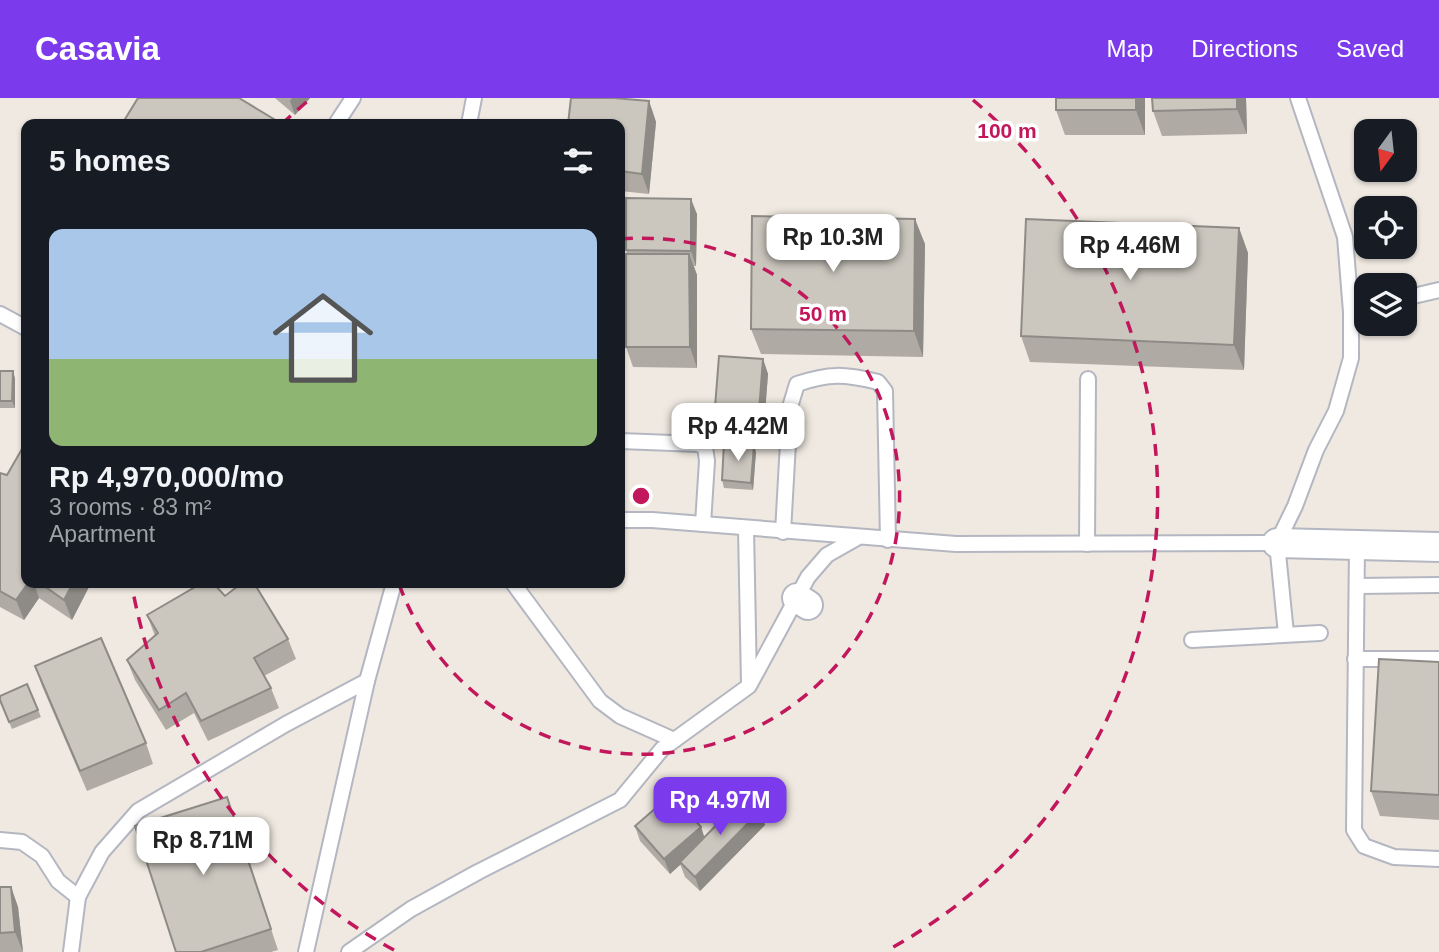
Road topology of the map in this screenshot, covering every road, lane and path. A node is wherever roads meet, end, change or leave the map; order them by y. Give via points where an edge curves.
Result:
1 (354, 98) edge
2 (474, 98) edge
3 (1298, 98) edge
4 (339, 119) edge
5 (470, 119) edge
6 (1439, 290) edge
7 (1417, 295) edge
8 (1354, 311) edge
9 (1351, 312) junction
10 (0, 314) edge
11 (21, 325) edge
12 (1088, 379) dead end
13 (625, 441) edge
14 (625, 520) edge
15 (703, 524) junction
16 (746, 528) junction
17 (783, 531) junction
18 (857, 538) junction
19 (888, 540) junction
20 (1277, 543) junction
21 (1087, 544) junction
22 (1357, 545) junction
23 (1439, 547) edge
24 (1439, 585) edge
25 (1357, 586) junction
26 (393, 588) edge
27 (517, 588) edge
28 (1320, 633) dead end
29 (1286, 634) junction
30 (1192, 640) dead end
31 (1355, 659) junction
32 (1439, 660) edge
33 (367, 681) junction
34 (749, 686) junction
35 (674, 740) junction
36 (0, 840) edge
37 (1439, 859) edge
38 (78, 897) junction
39 (71, 952) edge
40 (306, 952) edge
41 (349, 952) edge

1 - 4 lane
2 - 5 lane
3 - 9 lane via 1345,237
6 - 7 lane
8 - 9 lane
9 - 20 lane via 1352,358 1336,411
10 - 11 lane
12 - 21 lane
13 - 15 lane via 705,447
14 - 15 lane
15 - 16 lane
16 - 17 lane
16 - 34 lane
17 - 18 lane
17 - 19 lane via 790,407 797,384 824,376 851,376 878,382 885,391
18 - 19 lane
18 - 34 lane via 827,555 808,577 803,602
19 - 21 lane
20 - 21 lane
20 - 22 street
20 - 29 lane
22 - 23 street
22 - 25 lane
24 - 25 lane
25 - 31 lane
26 - 33 lane
27 - 35 lane via 600,701 620,716
28 - 29 lane
29 - 30 lane
31 - 32 lane
31 - 37 lane via 1353,830 1364,846 1394,857
33 - 38 lane via 138,811 102,852
33 - 40 lane
34 - 35 lane
35 - 41 lane via 662,748 620,800 433,897
36 - 38 lane via 22,842 42,856 58,881
38 - 39 lane

